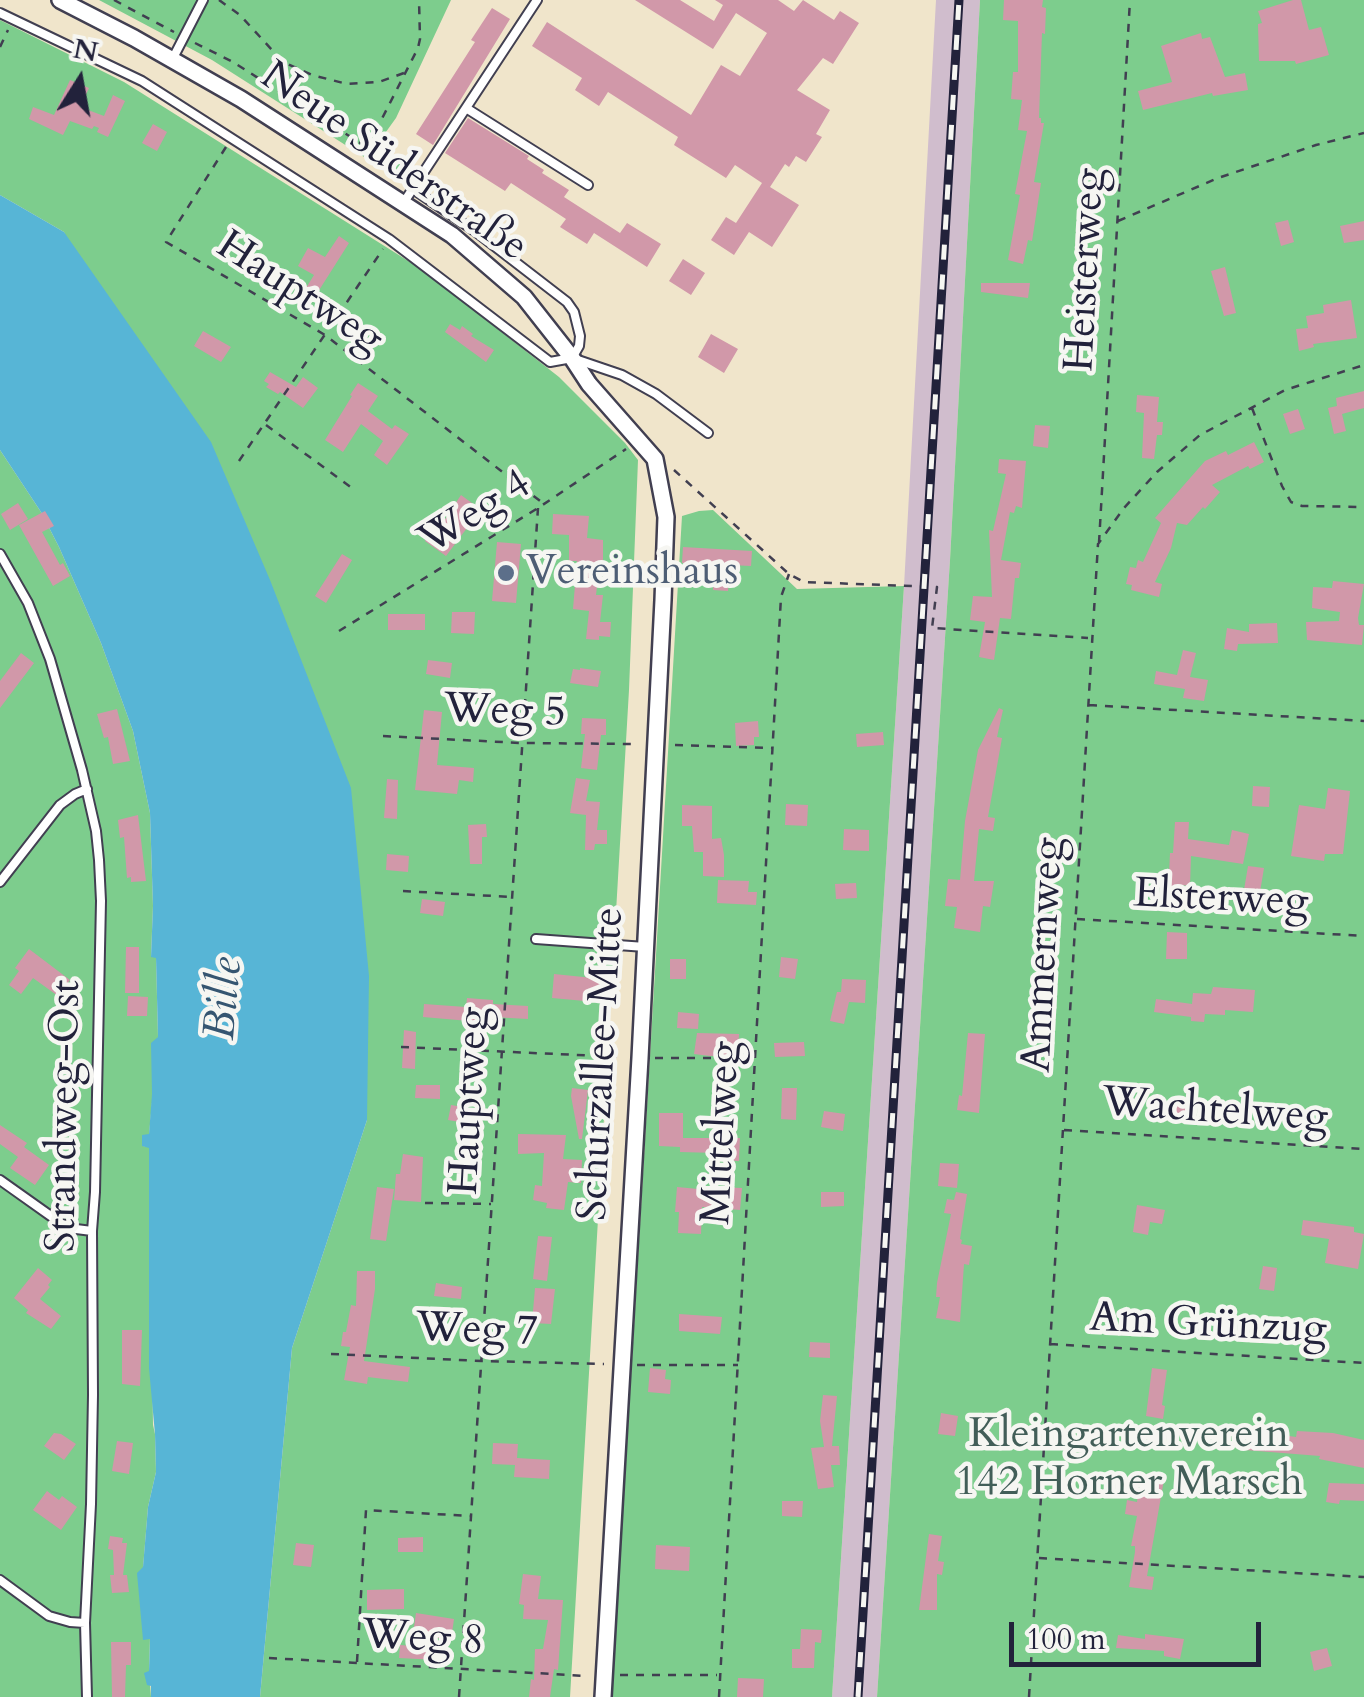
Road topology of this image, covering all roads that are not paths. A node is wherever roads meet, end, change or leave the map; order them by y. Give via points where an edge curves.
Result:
1 (60, 0) edge
2 (203, 0) edge
3 (536, 0) edge
4 (0, 13) edge
5 (172, 60) junction
6 (466, 108) junction
7 (588, 186) dead end
8 (408, 196) junction
9 (572, 358) junction
10 (708, 433) dead end
11 (640, 440) joint
12 (0, 554) edge
13 (86, 789) junction
14 (0, 882) edge
15 (536, 939) dead end
16 (645, 947) junction
17 (0, 1180) edge
18 (92, 1231) junction
19 (0, 1580) edge
20 (85, 1623) junction
21 (86, 1697) edge
22 (603, 1697) edge

1 - 5 street, Neue Süderstraße
2 - 5 lane
3 - 6 lane
4 - 9 lane via 142,82 232,138 389,239 550,362
5 - 8 street, Neue Süderstraße
6 - 7 lane
6 - 8 lane
8 - 9 street, Neue Süderstraße via 524,297
8 - 9 lane via 475,231 567,302 580,336
9 - 10 lane via 638,383
9 - 11 street, Neue Süderstraße
11 - 16 street, Schurzallee-Mitte via 655,459 666,517
12 - 13 lane, Strandweg-Ost via 42,635
13 - 14 lane via 60,805
13 - 18 lane, Strandweg-Ost via 101,902
15 - 16 lane
16 - 22 street, Schurzallee-Mitte
17 - 18 lane via 62,1224
18 - 20 lane, Strandweg-Ost
19 - 20 lane via 49,1616
20 - 21 lane, Strandweg-Ost

